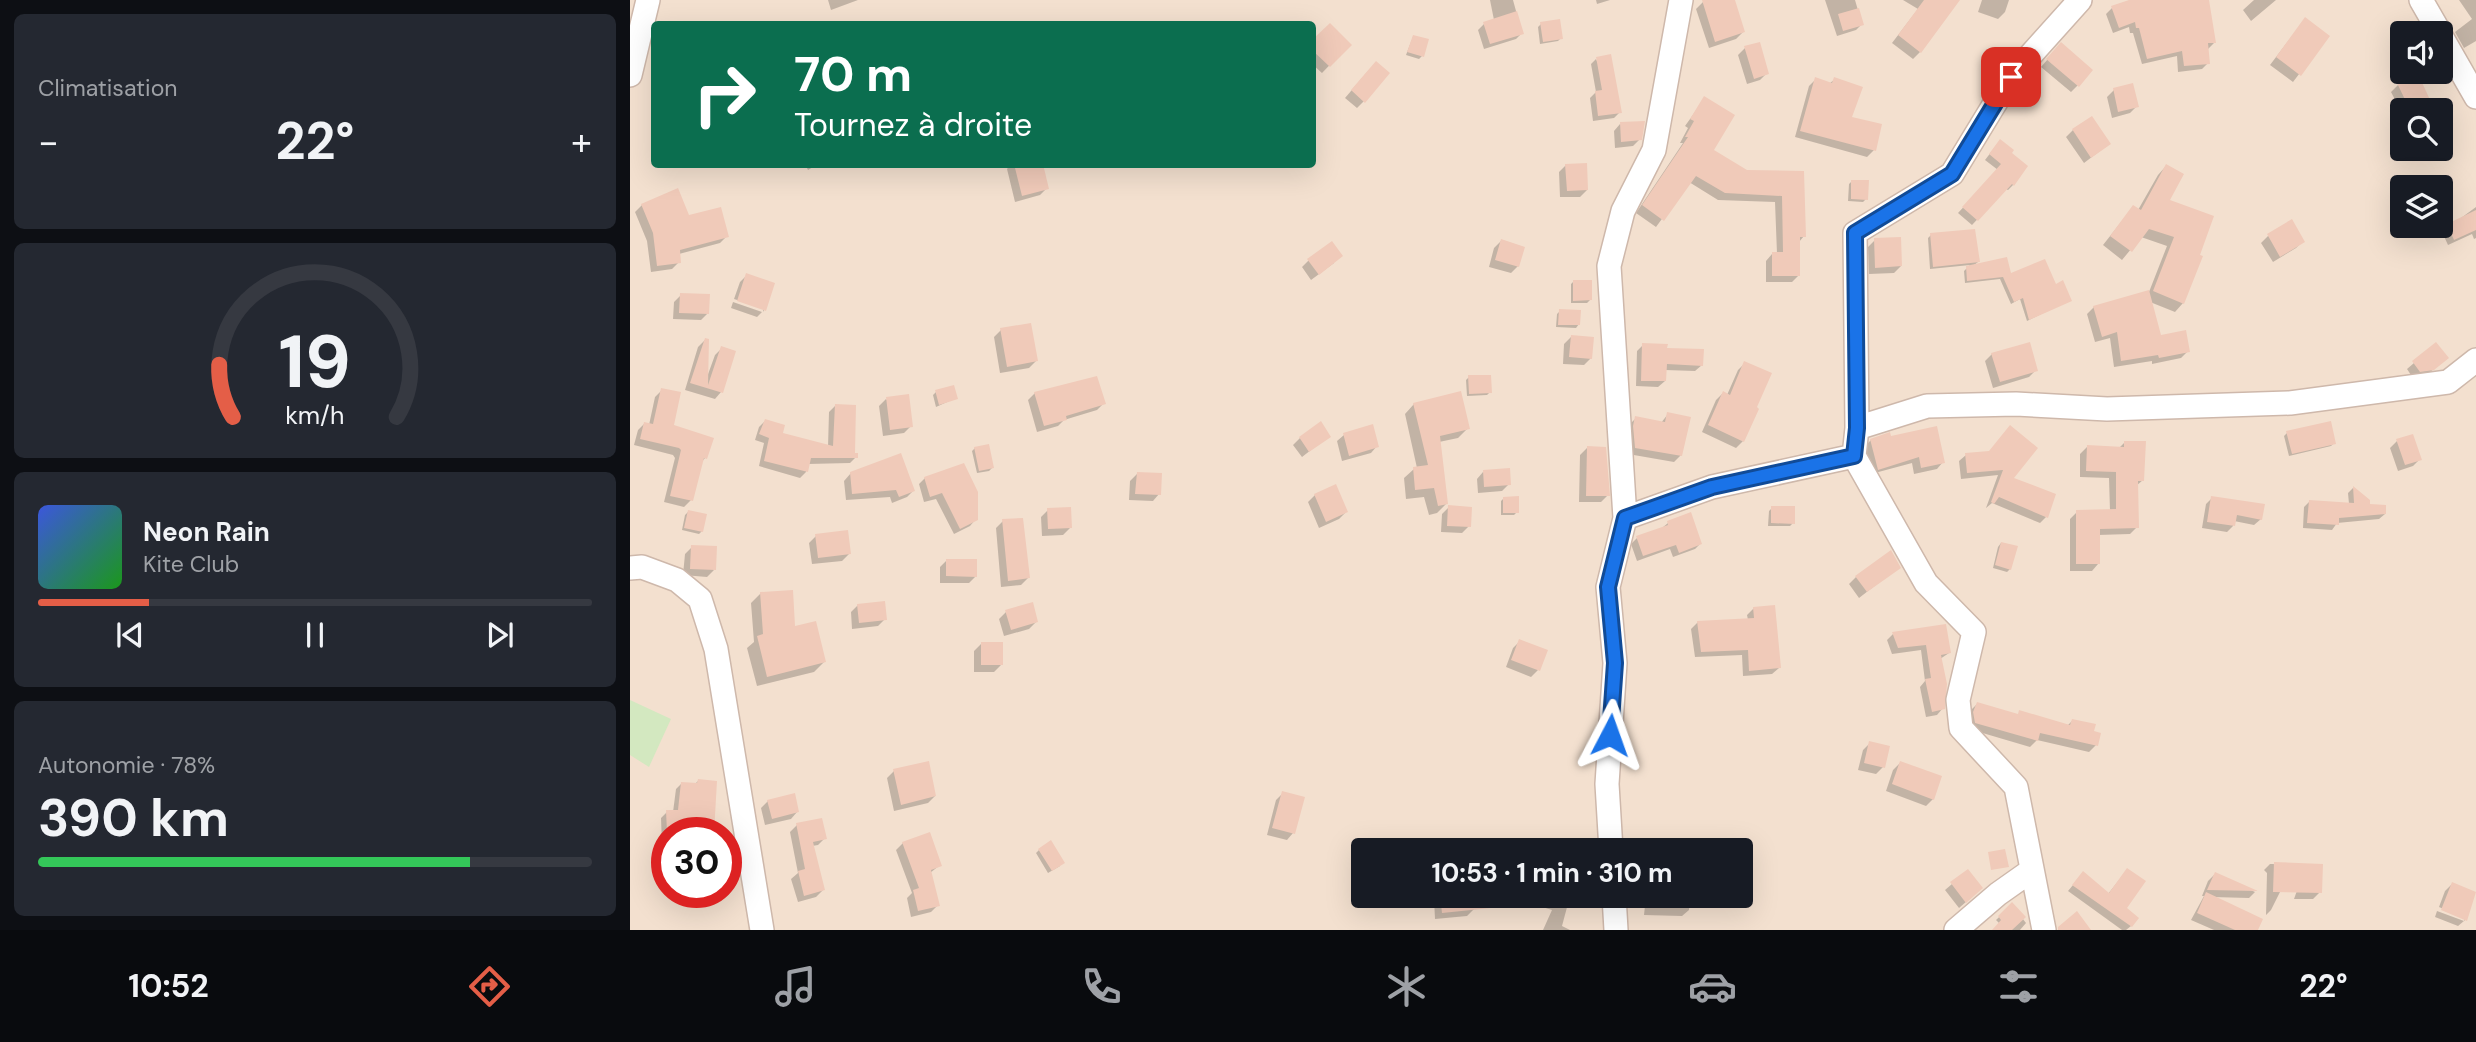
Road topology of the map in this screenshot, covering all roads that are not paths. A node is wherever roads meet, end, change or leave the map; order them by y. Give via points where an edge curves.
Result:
1 (648, 0) edge
2 (1681, 0) edge
3 (2080, 0) edge
4 (2421, 0) edge
5 (2433, 21) edge
6 (2453, 56) edge
7 (630, 75) edge
8 (2476, 97) edge
9 (2476, 360) edge
10 (1857, 428) junction
11 (1854, 456) junction
12 (1625, 518) junction
13 (630, 568) edge
14 (1610, 838) edge
15 (2032, 870) junction
16 (1615, 908) edge
17 (762, 930) edge
18 (1616, 930) edge
19 (1956, 930) edge
20 (2044, 930) edge

1 - 7 street
2 - 12 street via 1654,150 1623,211 1609,266
3 - 10 street via 2011,77 1952,174 1855,233
4 - 5 street
6 - 8 street
9 - 10 street via 2448,382 2290,403 2107,409 1927,406
10 - 11 street
11 - 12 street via 1712,487
11 - 15 street via 1926,583 1973,632 1958,700 1961,728 2016,787
12 - 14 street via 1608,587 1615,663 1607,784
13 - 17 street via 642,567 677,580 701,598 716,649
15 - 19 street
15 - 20 street
16 - 18 street

